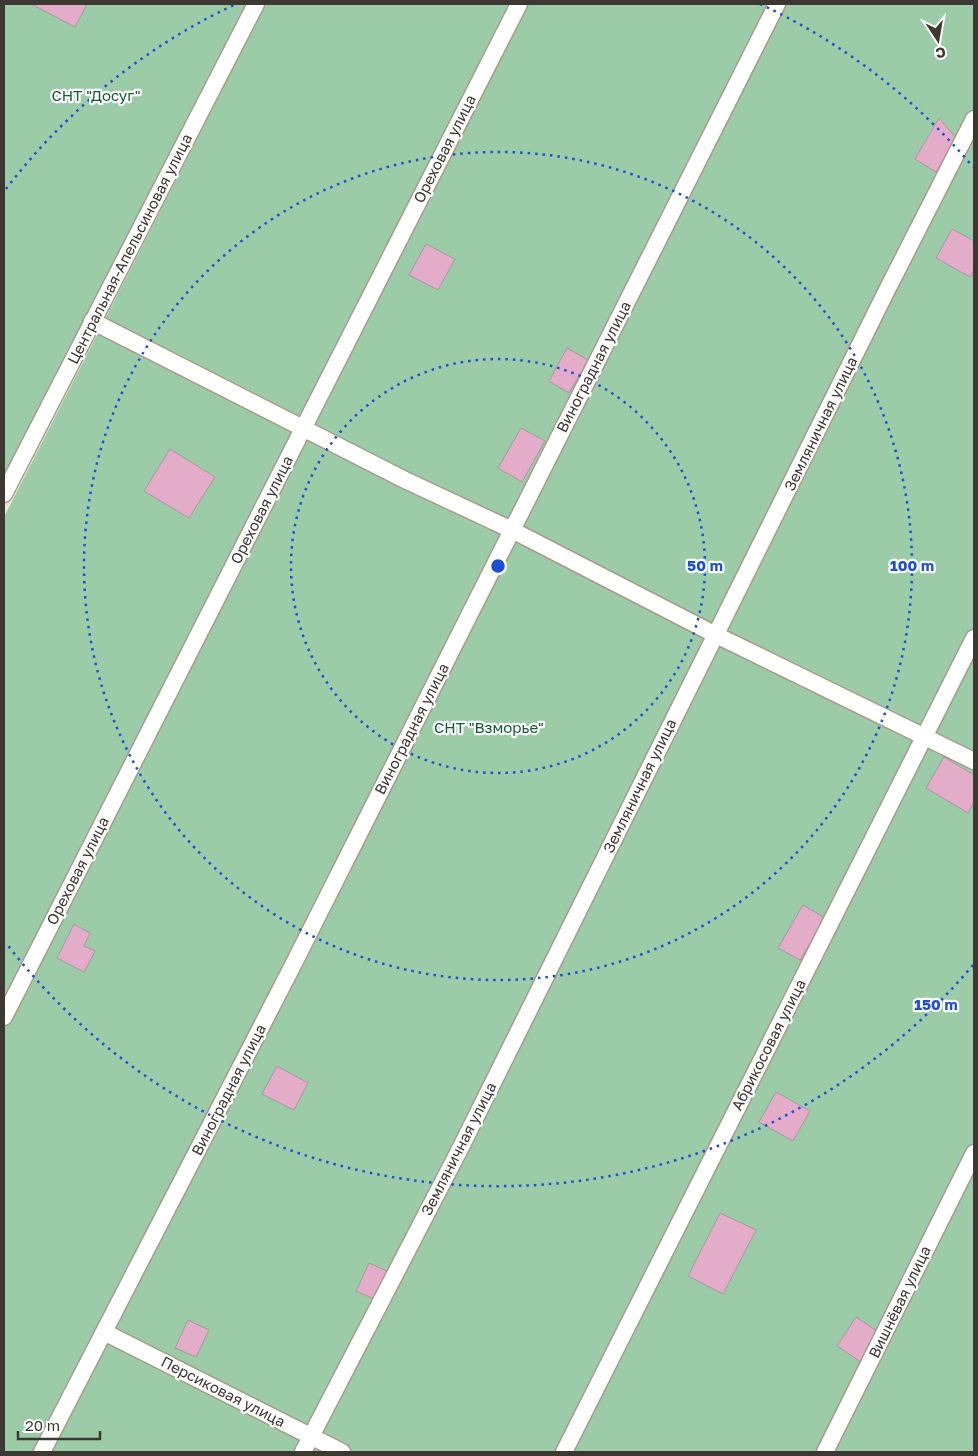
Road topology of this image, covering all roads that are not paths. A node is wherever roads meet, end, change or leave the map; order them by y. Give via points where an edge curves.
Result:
1 (256, 4) edge
2 (519, 4) edge
3 (777, 4) edge
4 (974, 119) edge
5 (92, 321) junction
6 (303, 428) junction
7 (4, 494) edge
8 (512, 530) junction
9 (716, 635) junction
10 (974, 638) edge
11 (925, 736) junction
12 (974, 761) edge
13 (4, 1017) edge
14 (974, 1153) edge
15 (104, 1332) junction
16 (312, 1436) junction
17 (42, 1452) edge
18 (303, 1452) edge
19 (342, 1452) edge
20 (564, 1452) edge
21 (825, 1452) edge

1 - 5 lane, Центральная-Апельсиновая улица
2 - 6 lane, Ореховая улица
3 - 8 lane, Виноградная улица
4 - 9 lane, Земляничная улица
5 - 6 lane
5 - 7 lane, Центральная-Апельсиновая улица
6 - 8 lane
6 - 13 lane, Ореховая улица
8 - 9 lane
8 - 15 lane, Виноградная улица
9 - 11 lane
9 - 16 lane, Земляничная улица via 462,1145
10 - 11 lane, Абрикосовая улица
11 - 12 lane
11 - 20 lane, Абрикосовая улица
14 - 21 lane, Вишнёвая улица
15 - 16 lane, Персиковая улица
15 - 17 lane, Виноградная улица
16 - 18 lane, Земляничная улица
16 - 19 lane, Персиковая улица

